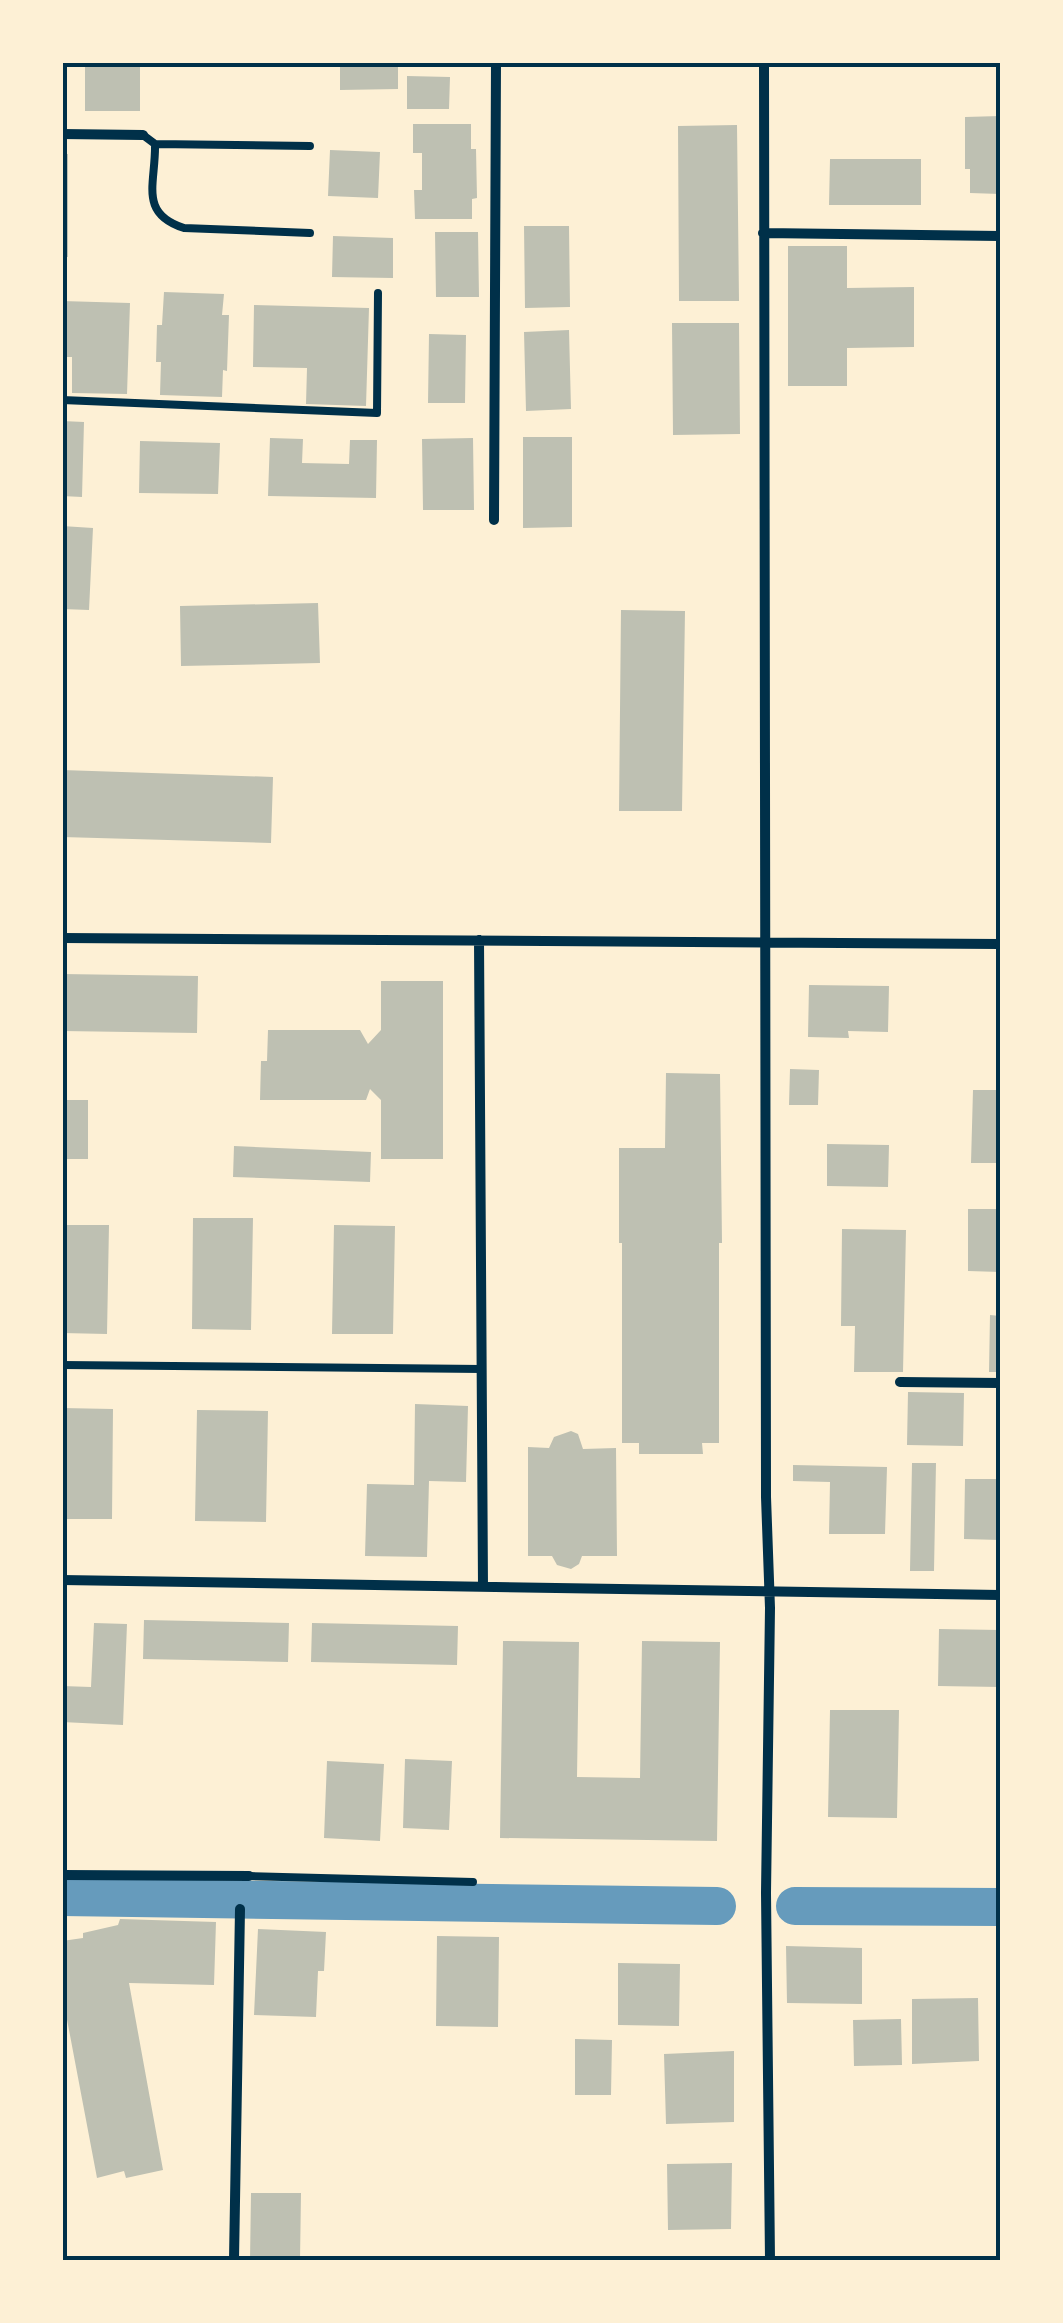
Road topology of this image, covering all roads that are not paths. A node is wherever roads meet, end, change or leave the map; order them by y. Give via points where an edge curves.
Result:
1 (496, 62) edge
2 (764, 62) edge
3 (62, 134) edge
4 (144, 135) joint
5 (155, 144) junction
6 (310, 146) dead end
7 (763, 232) junction
8 (310, 233) dead end
9 (1000, 236) edge
10 (378, 293) dead end
11 (62, 400) edge
12 (494, 520) dead end
13 (62, 938) edge
14 (480, 940) junction
15 (766, 942) junction
16 (1000, 944) edge
17 (62, 1365) edge
18 (482, 1370) junction
19 (900, 1382) dead end
20 (1000, 1383) edge
21 (62, 1580) edge
22 (483, 1588) junction
23 (769, 1593) junction
24 (1000, 1595) edge
25 (62, 1876) edge
26 (248, 1876) joint
27 (473, 1882) dead end
28 (240, 1910) dead end
29 (234, 2260) edge
30 (770, 2260) edge

1 - 12 street
2 - 7 street
3 - 4 street
4 - 5 lane
5 - 6 lane
5 - 8 lane via 153,198 166,222
7 - 9 street
7 - 15 street
10 - 11 lane via 378,413
13 - 14 street
14 - 15 street
14 - 18 street
15 - 16 street
15 - 23 street
17 - 18 lane
18 - 22 street
19 - 20 street
21 - 22 street
22 - 23 street
23 - 24 street
23 - 30 street
25 - 26 street
26 - 27 lane
28 - 29 street

